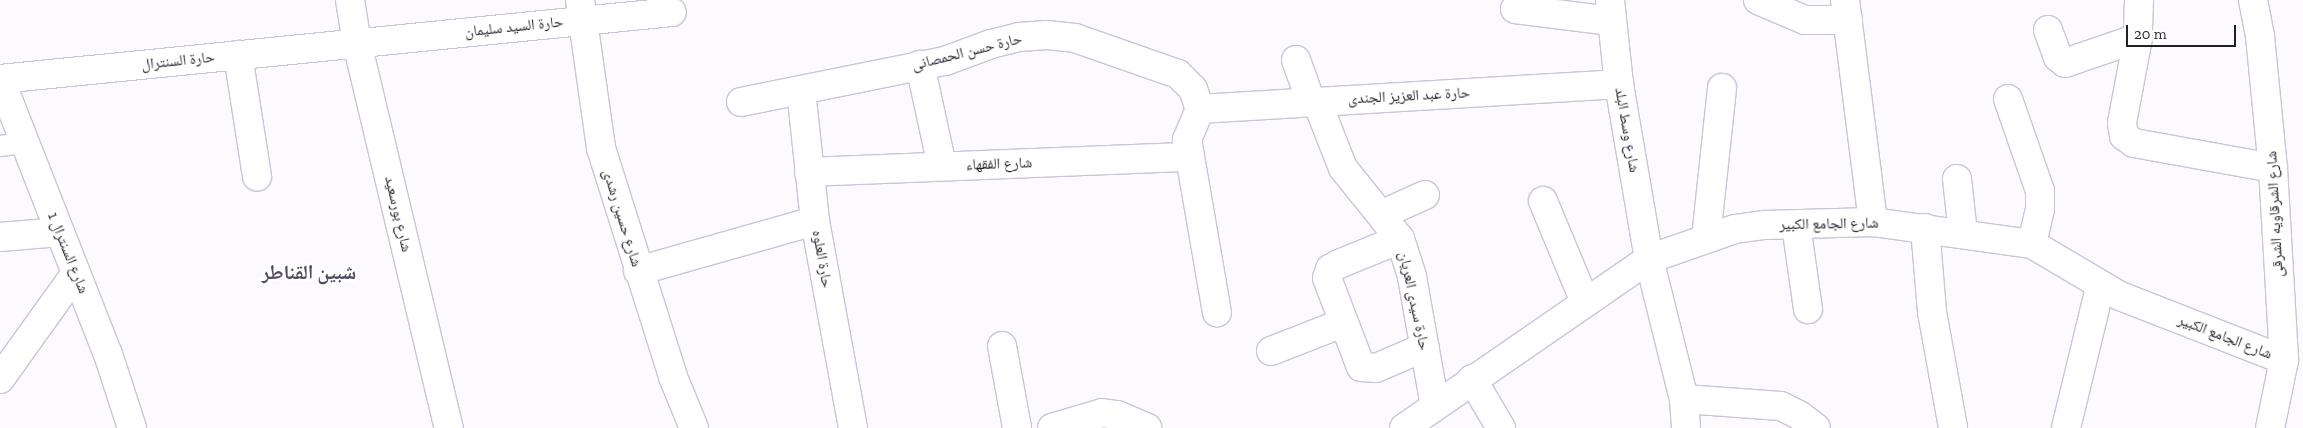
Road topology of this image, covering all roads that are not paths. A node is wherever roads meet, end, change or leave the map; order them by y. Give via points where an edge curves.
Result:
1 (350, 0) edge
2 (1758, 0) edge
3 (2139, 0) edge
4 (2253, 0) edge
5 (1515, 9) dead end
6 (581, 10) edge
7 (1610, 10) edge
8 (1847, 10) edge
9 (672, 12) dead end
10 (2048, 30) dead end
11 (2138, 38) junction
12 (357, 43) junction
13 (238, 55) junction
14 (1296, 60) dead end
15 (920, 65) junction
16 (0, 79) edge
17 (1619, 84) junction
18 (1722, 88) dead end
19 (801, 90) junction
20 (2008, 99) dead end
21 (741, 102) dead end
22 (1314, 102) junction
23 (1200, 109) junction
24 (12, 144) edge
25 (1189, 157) junction
26 (942, 166) junction
27 (2273, 168) junction
28 (809, 172) junction
29 (257, 177) dead end
30 (1957, 179) dead end
31 (1425, 195) dead end
32 (1543, 201) dead end
33 (1384, 214) junction
34 (815, 221) junction
35 (1873, 222) junction
36 (1796, 225) junction
37 (1925, 228) junction
38 (60, 232) junction
39 (1964, 233) junction
40 (0, 237) edge
41 (1706, 238) junction
42 (1400, 239) junction
43 (2032, 244) junction
44 (1649, 259) junction
45 (638, 271) junction
46 (76, 273) junction
47 (2100, 287) junction
48 (1585, 302) junction
49 (1808, 309) dead end
50 (1217, 312) dead end
51 (2292, 320) edge
52 (1343, 323) junction
53 (1002, 346) dead end
54 (1425, 347) junction
55 (1271, 351) dead end
56 (2284, 360) junction
57 (0, 379) edge
58 (1472, 379) junction
59 (1684, 399) junction
60 (1435, 406) junction
61 (1754, 416) edge
62 (132, 428) edge
63 (449, 428) edge
64 (694, 428) edge
65 (853, 428) edge
66 (1017, 428) edge
67 (1052, 428) edge
68 (1147, 428) edge
69 (1404, 428) edge
70 (1501, 428) edge
71 (1686, 428) edge
72 (1816, 428) edge
73 (1953, 428) edge
74 (2066, 428) edge
75 (2270, 428) edge

1 - 12 street, شارع بورسعيد
2 - 8 street via 1805,20
3 - 11 street
4 - 27 street, شارع الشرقاويه الشرقى via 2260,36
5 - 7 street
6 - 9 street, حارة السيد سليمان
6 - 12 street, حارة السيد سليمان
6 - 45 street, شارع حسين رشدى via 601,148
7 - 17 street, شارع وسط البلد
8 - 35 street
10 - 11 street via 2058,57 2065,63
11 - 27 street via 2122,124 2124,136 2134,143
12 - 13 street, حارة السنترال
12 - 63 street, شارع بورسعيد
13 - 16 street, حارة السنترال
13 - 29 street
14 - 22 street, حارة سيدى العريان
15 - 19 street, حارة حسن الحمصانى
15 - 23 street, حارة حسن الحمصانى via 944,61 1019,37 1076,38 1178,74 1193,90
15 - 26 street
16 - 24 street, شارع السنترال 1
17 - 22 street, حارة عبد العزيز الجندى
17 - 44 street, شارع وسط البلد
18 - 41 street
19 - 21 street, حارة حسن الحمصانى
19 - 28 street, حارة العلوه
20 - 43 street via 2040,191 2040,209
22 - 23 street, حارة عبد العزيز الجندى
22 - 33 street, حارة سيدى العريان via 1343,168
23 - 25 street via 1187,140
24 - 38 street, شارع السنترال 1
25 - 26 street, شارع الفقهاء
25 - 50 street
26 - 28 street, شارع الفقهاء
27 - 51 street, شارع الشرقاويه الشرقى
28 - 34 street, حارة العلوه
30 - 39 street
31 - 33 street
32 - 48 street
33 - 42 street, حارة سيدى العريان
34 - 45 street
34 - 65 street, حارة العلوه
35 - 36 street, شارع الجامع الكبير
35 - 37 street, شارع الجامع الكبير
36 - 41 street, شارع الجامع الكبير via 1765,224
36 - 49 street
37 - 39 street, شارع الجامع الكبير
37 - 73 street via 1932,312
38 - 40 street
38 - 46 street, شارع السنترال 1
39 - 43 street, شارع الجامع الكبير
41 - 44 street, شارع الجامع الكبير
42 - 52 street via 1330,269 1327,278
42 - 54 street, حارة سيدى العريان via 1408,258
43 - 47 street, شارع الجامع الكبير
44 - 48 street, شارع الجامع الكبير
44 - 59 street, شارع وسط البلد
45 - 64 street, شارع حسين رشدى via 673,377
46 - 57 street
46 - 62 street, شارع السنترال 1 via 120,384
47 - 56 street, شارع الجامع الكبير
47 - 74 street
48 - 58 street, شارع الجامع الكبير
51 - 56 street, شارع الشرقاويه الشرقى
52 - 54 street via 1357,360 1369,370
52 - 55 street
53 - 66 street
54 - 60 street, حارة سيدى العريان
56 - 75 street, شارع الشرقاويه الشرقى
58 - 60 street, شارع الجامع الكبير
58 - 70 street
59 - 61 street
59 - 71 street, شارع وسط البلد
60 - 69 street, شارع الجامع الكبير
61 - 72 street via 1781,406
67 - 68 street via 1102,413 1116,415

